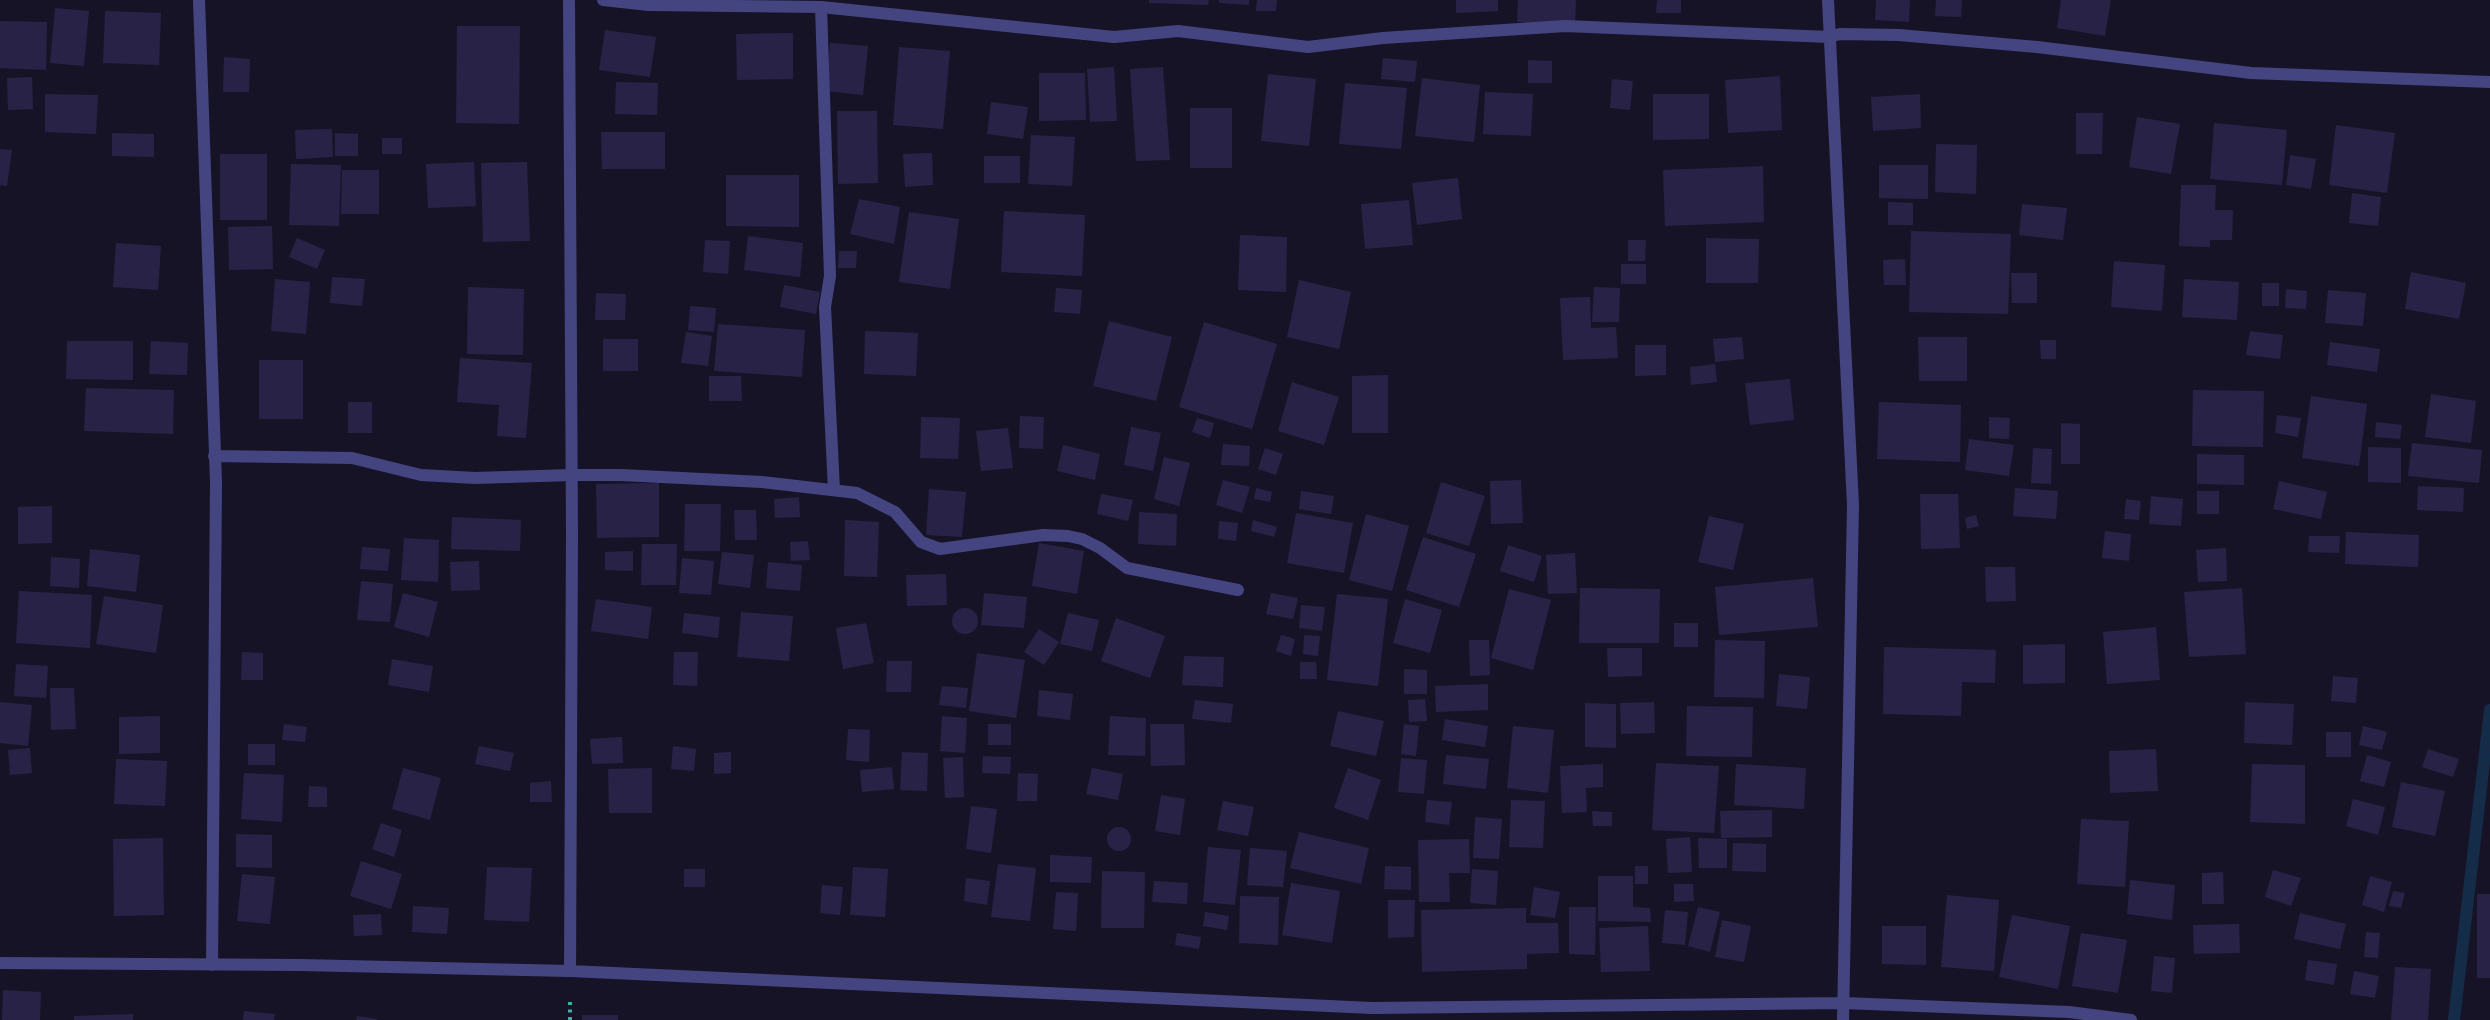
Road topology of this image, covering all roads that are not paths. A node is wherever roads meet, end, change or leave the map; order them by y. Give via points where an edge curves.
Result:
1 (199, 0) edge
2 (569, 0) edge
3 (603, 0) edge
4 (1827, 0) edge
5 (821, 7) junction
6 (1829, 37) junction
7 (2490, 82) edge
8 (214, 456) junction
9 (572, 475) junction
10 (834, 490) junction
11 (1238, 590) dead end
12 (0, 963) edge
13 (212, 965) junction
14 (570, 971) junction
15 (1844, 1003) junction
16 (1371, 1014) edge
17 (1843, 1020) edge
18 (2131, 1020) edge

1 - 8 street
2 - 9 street
3 - 5 street via 649,5
4 - 6 street
5 - 6 street via 1114,37 1178,31 1308,47 1565,26
5 - 10 street via 830,276 825,307
6 - 7 street via 1899,35 2251,73
6 - 15 street via 1853,505
8 - 9 street via 352,458 421,476
8 - 13 street
9 - 10 street via 704,479
9 - 14 street
10 - 11 street via 883,505 906,522 921,542 940,549 1043,535 1068,536 1100,548 1127,568
12 - 13 street
13 - 14 street
14 - 16 street
15 - 16 street
15 - 17 street
15 - 18 street via 2069,1011

